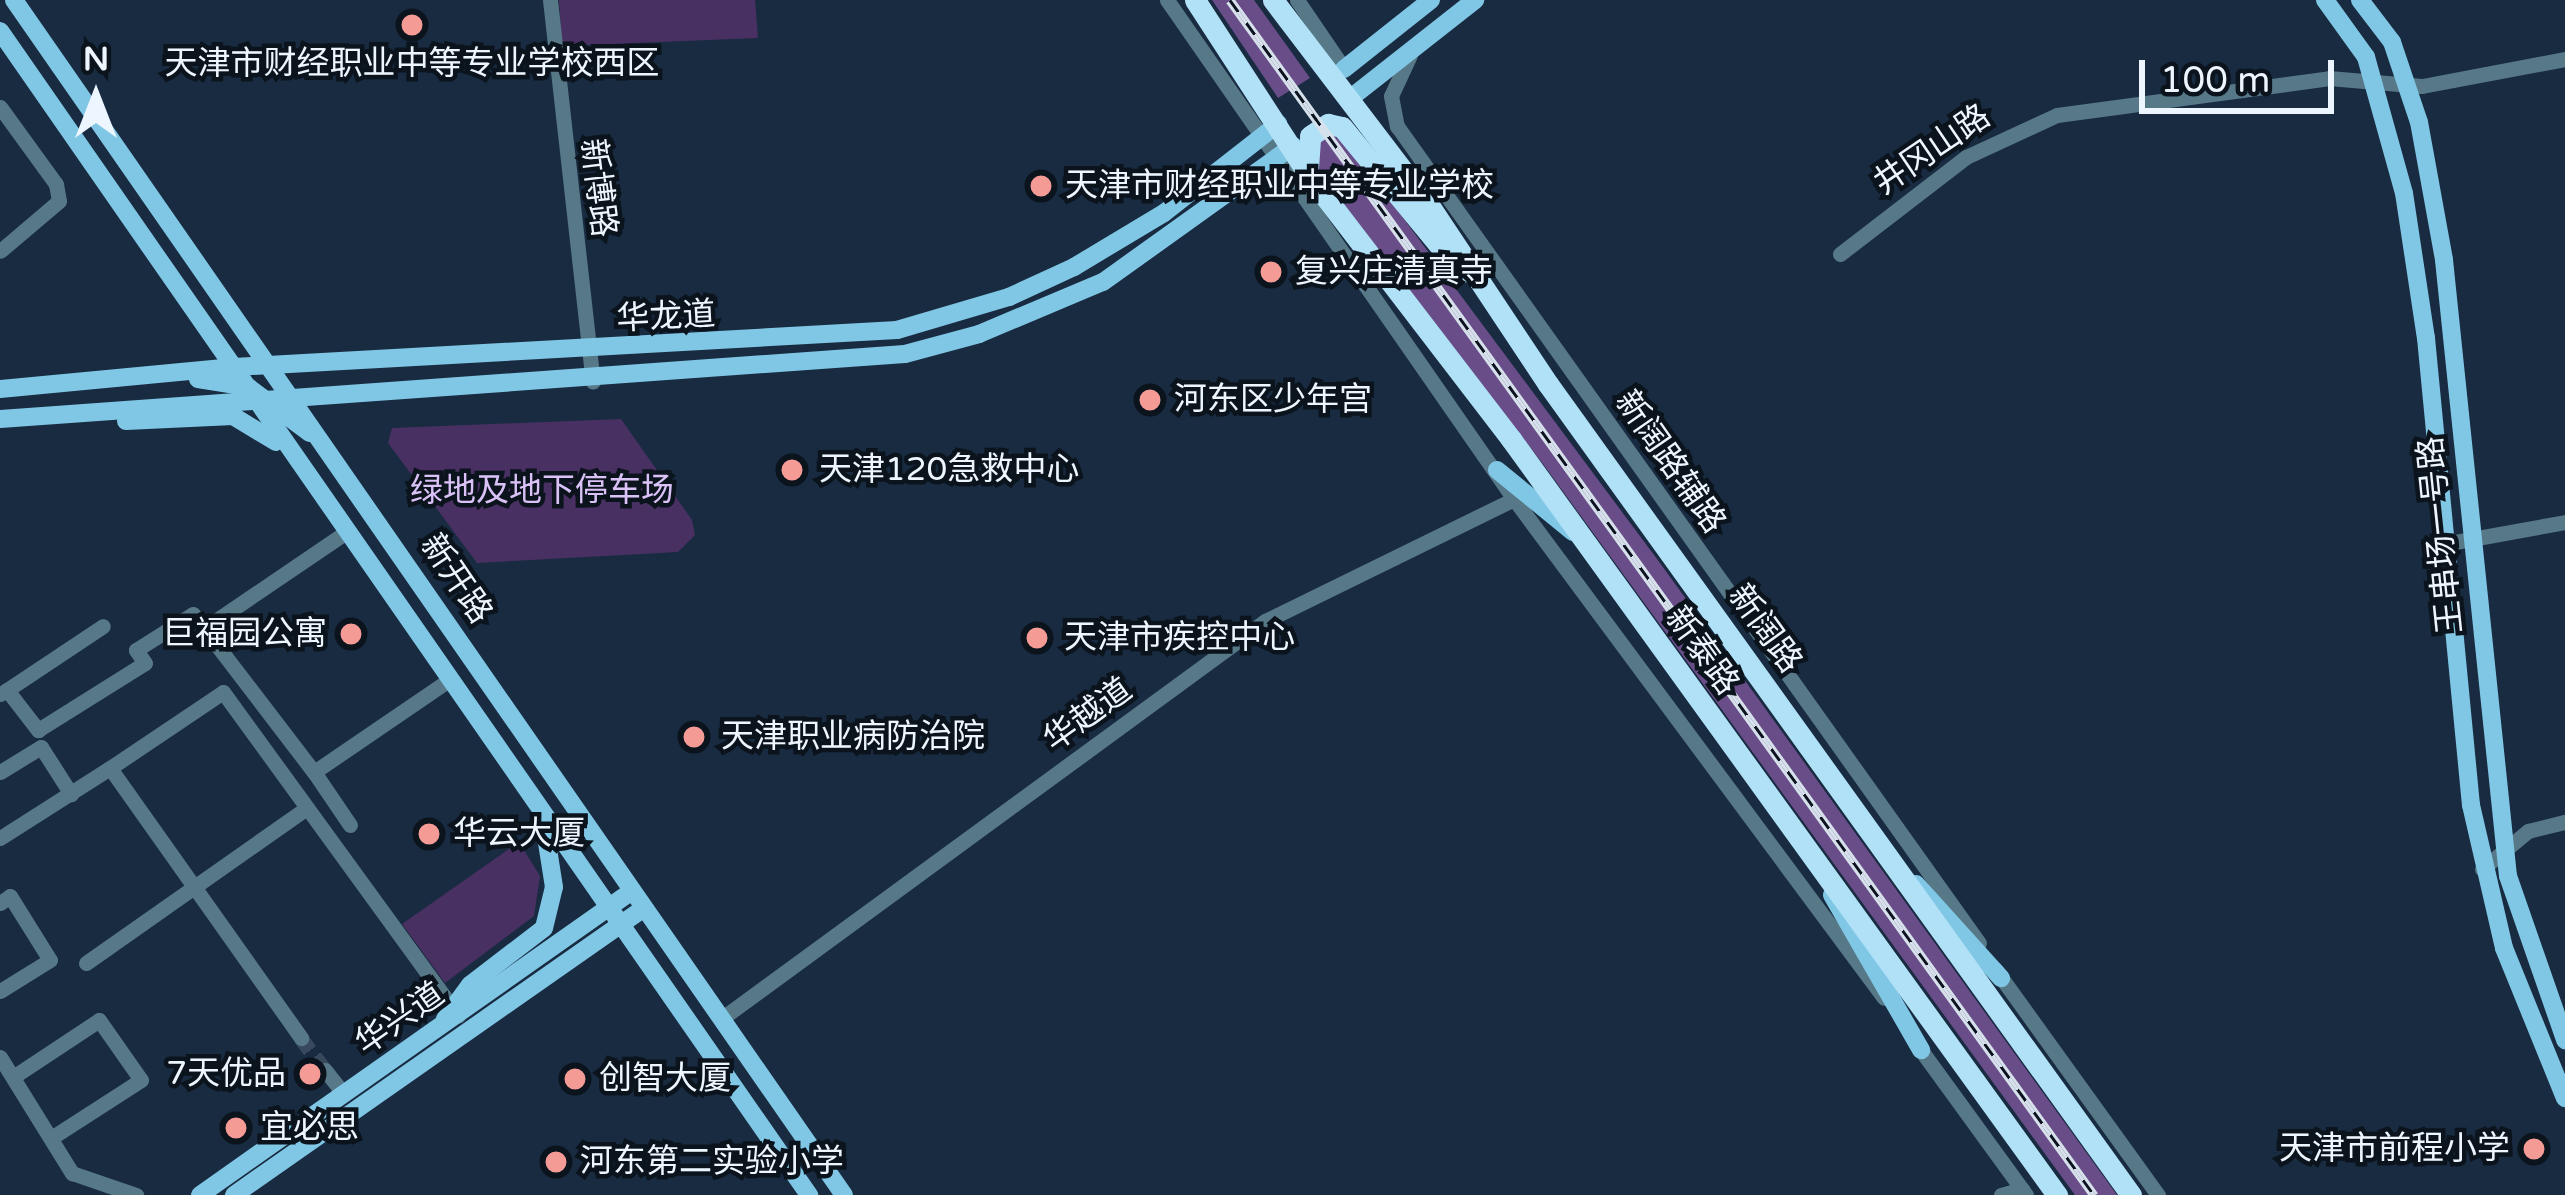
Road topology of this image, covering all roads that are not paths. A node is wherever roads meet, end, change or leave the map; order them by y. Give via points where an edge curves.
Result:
1 (14, 0) edge
2 (550, 0) edge
3 (1167, 0) edge
4 (1195, 0) edge
5 (1273, 0) edge
6 (1297, 0) edge
7 (1431, 0) edge
8 (1475, 0) edge
9 (2325, 0) edge
10 (2360, 0) edge
11 (0, 31) edge
12 (1416, 46) junction
13 (2565, 56) edge
14 (1344, 69) joint
15 (2375, 81) junction
16 (2408, 83) junction
17 (1348, 100) junction
18 (0, 107) edge
19 (2389, 135) dead end
20 (1275, 143) junction
21 (1310, 177) junction
22 (1427, 202) junction
23 (0, 251) edge
24 (1839, 252) dead end
25 (1519, 301) junction
26 (1491, 302) junction
27 (590, 351) junction
28 (272, 364) junction
29 (235, 367) junction
30 (127, 377) junction
31 (593, 382) junction
32 (0, 389) edge
33 (256, 393) junction
34 (293, 394) junction
35 (0, 419) edge
36 (338, 459) junction
37 (1497, 470) junction
38 (304, 471) junction
39 (1514, 499) junction
40 (2565, 522) edge
41 (345, 532) junction
42 (1578, 536) junction
43 (2471, 539) junction
44 (2444, 544) junction
45 (103, 626) dead end
46 (205, 628) junction
47 (449, 680) junction
48 (3, 692) edge
49 (110, 768) junction
50 (0, 772) edge
51 (314, 772) junction
52 (71, 794) junction
53 (536, 806) junction
54 (304, 810) junction
55 (2565, 822) edge
56 (350, 825) dead end
57 (0, 838) edge
58 (597, 839) junction
59 (2505, 849) junction
60 (1816, 864) junction
61 (2482, 868) junction
62 (194, 889) junction
63 (632, 891) junction
64 (0, 902) edge
65 (644, 908) junction
66 (607, 921) junction
67 (677, 955) junction
68 (554, 958) junction
69 (86, 963) dead end
70 (1993, 986) junction
71 (0, 991) edge
72 (455, 1011) junction
73 (722, 1019) junction
74 (302, 1038) tunnel mouth
75 (2565, 1040) edge
76 (1921, 1050) junction
77 (4, 1065) edge
78 (325, 1070) tunnel mouth
79 (344, 1094) junction
80 (2565, 1098) edge
81 (51, 1138) junction
82 (2024, 1192) edge
83 (136, 1195) edge
84 (200, 1195) edge
85 (235, 1195) edge
86 (809, 1195) edge
87 (844, 1195) edge
88 (2001, 1195) edge
89 (2057, 1195) edge
90 (2131, 1195) edge
91 (2158, 1195) edge

1 - 28 main road, 新开路
2 - 27 street, 新博路
3 - 20 street
4 - 20 highway, 新泰路
5 - 17 highway, 新阔路
6 - 14 street
7 - 14 main road
8 - 12 main road
9 - 15 main road, 王串场一号路 via 2351,30
10 - 16 main road, 王串场一号路
11 - 29 main road, 新开路
12 - 17 main road
12 - 25 street, 新阔路辅路 via 1394,83 1393,118
13 - 16 street, 井冈山路
15 - 16 street, 井冈山路
15 - 19 main road, 王串场一号路
15 - 24 street, 井冈山路 via 2322,72 2038,116 1951,163
15 - 44 main road, 王串场一号路 via 2415,258
16 - 43 main road, 王串场一号路 via 2444,260
17 - 22 highway, 新阔路
18 - 23 street via 56,184 59,202
20 - 21 highway, 新泰路
20 - 27 main road, 华龙道 via 1133,234 1040,284 970,310 838,338
20 - 31 main road via 1103,281 979,334 862,362
20 - 37 street
21 - 26 highway via 1310,136 1328,124 1342,127
21 - 42 highway, 新泰路
22 - 25 street
22 - 26 highway, 新阔路
25 - 70 street, 新阔路辅路
26 - 70 highway, 新阔路 via 1892,861
27 - 28 main road, 华龙道
27 - 31 street, 新博路
28 - 29 main road, 华龙道
28 - 34 main road, 新开路
29 - 30 main road, 华龙道
29 - 33 main road, 新开路
30 - 32 main road, 华龙道
30 - 33 main road
31 - 34 main road
33 - 34 main road
33 - 35 main road
33 - 36 main road
33 - 38 main road, 新开路
34 - 36 main road, 新开路
35 - 38 main road via 58,426 233,416 263,430
36 - 58 main road, 新开路
37 - 39 street
37 - 42 main road
38 - 41 main road, 新开路
39 - 73 street, 华越道 via 1265,621
39 - 76 street
40 - 43 street
41 - 46 street
41 - 47 main road, 新开路
42 - 60 highway, 新泰路
43 - 44 street
43 - 59 main road, 王串场一号路
44 - 61 main road, 王串场一号路
45 - 48 street
46 - 48 street via 193,614 136,650 146,663 38,730
46 - 51 street
47 - 51 street
47 - 53 main road, 新开路
49 - 52 street
49 - 54 street via 223,692
49 - 62 street
50 - 52 street via 41,747
51 - 56 street
52 - 57 street
53 - 66 main road, 新开路
53 - 72 main road via 553,872 544,928
54 - 62 street
54 - 72 street
55 - 59 street via 2528,831
58 - 63 main road, 新开路
58 - 66 main road
59 - 61 street
59 - 75 main road, 王串场一号路 via 2526,940
60 - 76 main road
60 - 89 highway, 新泰路
61 - 80 main road, 王串场一号路 via 2504,948
62 - 69 street
62 - 74 street
63 - 65 main road, 新开路
63 - 66 main road, 华兴道
64 - 71 street via 10,896 50,960
65 - 66 main road, 华兴道
65 - 67 main road, 新开路
66 - 67 main road
66 - 68 main road, 华兴道
66 - 86 main road, 新开路
67 - 73 main road, 新开路
68 - 72 main road, 华兴道
68 - 85 main road, 华兴道
70 - 90 highway, 新阔路
70 - 91 street, 新阔路辅路
72 - 79 main road, 华兴道
73 - 87 main road, 新开路
76 - 82 street
77 - 81 street
77 - 81 street via 99,1020 141,1080
78 - 79 street
79 - 84 main road, 华兴道
81 - 83 street via 72,1173
82 - 88 street

